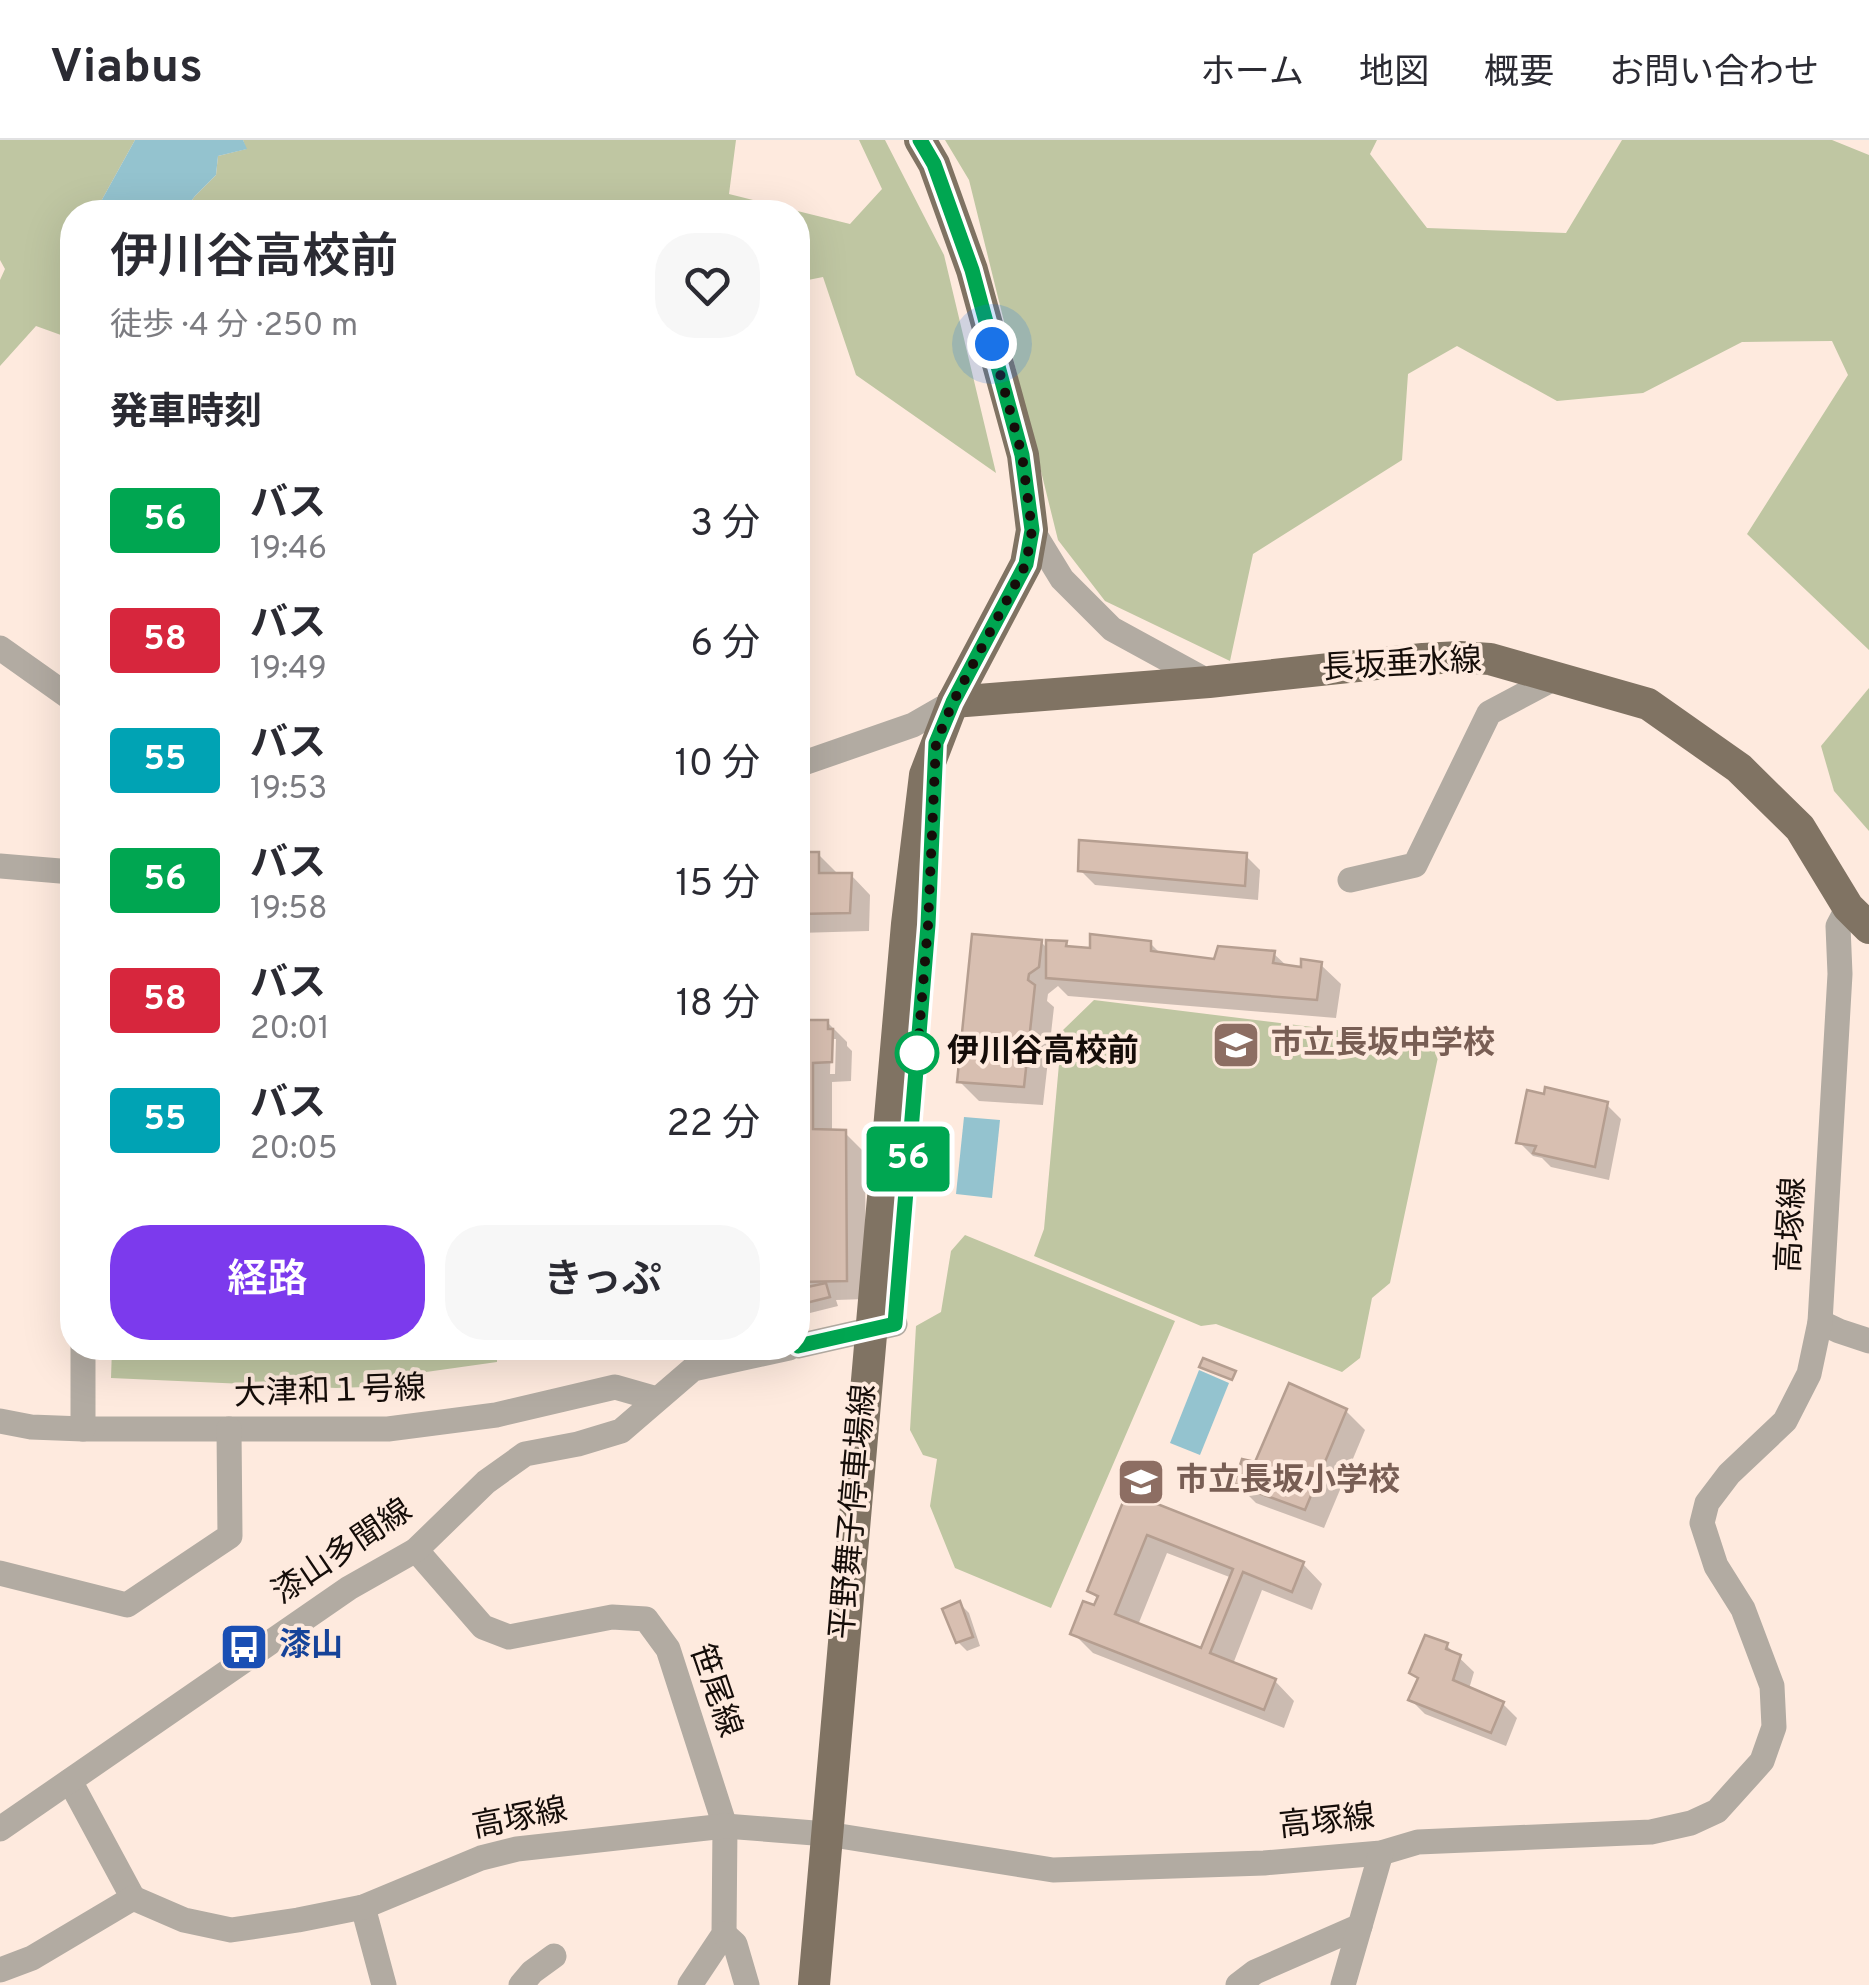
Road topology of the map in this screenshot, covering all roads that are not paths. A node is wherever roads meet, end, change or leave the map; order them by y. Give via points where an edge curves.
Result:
1 (920, 140) edge
2 (1032, 530) junction
3 (0, 648) edge
4 (1555, 678) junction
5 (1209, 682) junction
6 (60, 690) edge
7 (953, 702) junction
8 (810, 761) edge
9 (0, 866) edge
10 (60, 871) edge
11 (1350, 880) dead end
12 (1862, 919) edge
13 (1820, 1322) junction
14 (883, 1327) junction
15 (1869, 1341) edge
16 (810, 1343) edge
17 (83, 1360) edge
18 (732, 1360) edge
19 (657, 1399) junction
20 (0, 1421) edge
21 (83, 1429) junction
22 (229, 1429) junction
23 (416, 1550) junction
24 (0, 1573) edge
25 (70, 1782) junction
26 (725, 1826) junction
27 (0, 1829) edge
28 (837, 1836) junction
29 (1381, 1853) junction
30 (134, 1898) junction
31 (363, 1907) junction
32 (1360, 1926) junction
33 (724, 1934) junction
34 (554, 1956) dead end
35 (0, 1970) edge
36 (384, 1985) edge
37 (521, 1985) edge
38 (690, 1985) edge
39 (747, 1985) edge
40 (814, 1985) edge
41 (834, 1985) edge
42 (1238, 1985) edge
43 (1344, 1985) edge

1 - 2 main road, 平野舞子停車場線 via 972,270 1022,455
2 - 5 street via 1062,579 1112,628
2 - 7 main road, 平野舞子停車場線 via 1026,564
3 - 6 street
4 - 5 main road, 長坂垂水線 via 1460,658
4 - 11 street via 1490,713 1415,865
4 - 12 main road, 長坂垂水線 via 1648,704 1739,768 1800,828
5 - 7 main road, 長坂垂水線
7 - 8 street via 913,725
7 - 14 main road, 平野舞子停車場線 via 936,743 928,925
9 - 10 street
12 - 13 street, 高塚線 via 1838,926
13 - 15 street
13 - 29 street, 高塚線 via 1808,1374 1785,1421 1729,1474 1702,1522 1772,1686 1774,1727 1762,1761 1717,1811 1691,1823 1651,1832 1418,1842
14 - 16 street
14 - 28 main road, 平野舞子停車場線
17 - 21 street
18 - 19 street, 漆山多聞線 via 693,1368
19 - 22 street, 大津和１号線 via 615,1387 496,1416 388,1429
19 - 23 street, 漆山多聞線 via 621,1431 525,1454
20 - 21 street, 大津和１号線
21 - 22 street, 大津和１号線
22 - 24 street via 230,1536 126,1605
23 - 25 street, 漆山多聞線 via 349,1588
23 - 26 street, 笹尾線 via 483,1628 509,1637 612,1617 646,1620 668,1649
25 - 27 street, 漆山多聞線
25 - 30 street
26 - 28 street, 高塚線
26 - 31 street, 高塚線 via 517,1849
26 - 33 street, 笹尾線
28 - 29 street, 高塚線 via 1053,1870
28 - 40 main road, 平野舞子停車場線
28 - 41 main road, 平野舞子停車場線
29 - 32 street
30 - 31 street, 高塚線 via 184,1920 232,1930
30 - 35 street
31 - 36 street
32 - 42 street
32 - 43 street
33 - 38 street
33 - 39 street via 734,1944
34 - 37 street

